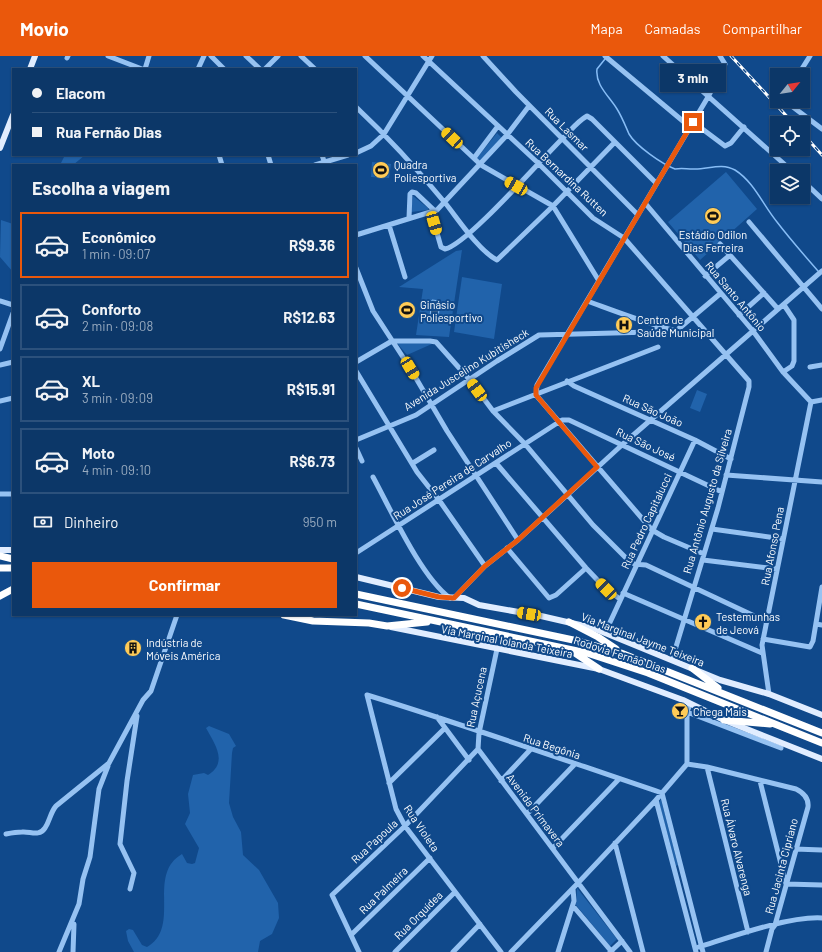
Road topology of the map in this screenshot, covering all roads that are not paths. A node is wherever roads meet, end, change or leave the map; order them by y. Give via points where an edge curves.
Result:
1 (35, 56) edge
2 (108, 56) edge
3 (149, 56) edge
4 (204, 56) edge
5 (211, 56) edge
6 (246, 56) edge
7 (278, 56) edge
8 (301, 56) edge
9 (364, 56) edge
10 (423, 56) edge
11 (432, 56) edge
12 (484, 56) edge
13 (605, 56) edge
14 (662, 56) edge
15 (810, 56) edge
16 (722, 57) edge
17 (428, 62) junction
18 (30, 68) edge
19 (141, 68) edge
20 (144, 68) edge
21 (198, 68) edge
22 (223, 68) edge
23 (259, 68) edge
24 (266, 68) edge
25 (314, 68) edge
26 (802, 68) edge
27 (407, 97) junction
28 (708, 97) junction
29 (529, 106) junction
30 (795, 108) edge
31 (357, 109) edge
32 (12, 118) edge
33 (692, 125) junction
34 (498, 126) junction
35 (744, 127) junction
36 (822, 128) edge
37 (384, 134) junction
38 (507, 135) junction
39 (563, 138) junction
40 (615, 142) junction
41 (0, 148) edge
42 (357, 153) edge
43 (345, 156) edge
44 (474, 158) junction
45 (538, 163) junction
46 (325, 164) edge
47 (784, 164) edge
48 (481, 165) junction
49 (591, 167) junction
50 (656, 183) junction
51 (516, 186) junction
52 (810, 188) edge
53 (566, 191) junction
54 (822, 199) edge
55 (445, 203) junction
56 (645, 203) junction
57 (553, 206) junction
58 (433, 212) junction
59 (638, 215) junction
60 (409, 218) junction
61 (749, 222) dead end
62 (389, 225) junction
63 (470, 234) junction
64 (357, 235) edge
65 (624, 238) junction
66 (720, 244) dead end
67 (730, 255) junction
68 (357, 271) edge
69 (822, 271) edge
70 (705, 276) junction
71 (405, 277) dead end
72 (598, 281) junction
73 (804, 287) junction
74 (721, 293) junction
75 (764, 293) junction
76 (587, 301) junction
77 (0, 302) edge
78 (12, 305) edge
79 (784, 305) junction
80 (778, 309) junction
81 (822, 310) edge
82 (739, 315) junction
83 (12, 316) edge
84 (692, 317) junction
85 (662, 327) junction
86 (676, 331) junction
87 (753, 331) junction
88 (568, 334) junction
89 (708, 335) junction
90 (392, 341) junction
91 (658, 347) dead end
92 (0, 349) edge
93 (726, 355) junction
94 (357, 361) edge
95 (12, 362) edge
96 (0, 365) edge
97 (822, 365) edge
98 (810, 367) dead end
99 (783, 372) junction
100 (357, 373) edge
101 (469, 379) junction
102 (567, 381) junction
103 (536, 395) junction
104 (12, 398) edge
105 (0, 400) edge
106 (822, 400) edge
107 (811, 402) junction
108 (432, 404) junction
109 (494, 411) junction
110 (651, 420) junction
111 (560, 422) junction
112 (390, 425) junction
113 (357, 440) edge
114 (695, 440) junction
115 (525, 444) junction
116 (623, 444) junction
117 (357, 450) edge
118 (434, 450) dead end
119 (731, 458) junction
120 (362, 461) dead end
121 (496, 463) junction
122 (413, 464) junction
123 (597, 467) junction
124 (681, 471) junction
125 (726, 475) junction
126 (476, 476) junction
127 (373, 477) dead end
128 (795, 480) junction
129 (822, 482) edge
130 (722, 492) junction
131 (0, 494) edge
132 (12, 494) edge
133 (567, 494) junction
134 (440, 500) junction
135 (541, 516) junction
136 (399, 525) junction
137 (712, 529) junction
138 (652, 530) junction
139 (783, 539) junction
140 (518, 540) junction
141 (507, 548) junction
142 (0, 550) edge
143 (12, 550) edge
144 (357, 550) edge
145 (704, 554) junction
146 (0, 556) edge
147 (0, 560) edge
148 (12, 560) edge
149 (12, 560) edge
150 (703, 560) junction
151 (637, 564) junction
152 (485, 566) junction
153 (0, 568) edge
154 (12, 568) edge
155 (586, 568) junction
156 (777, 569) junction
157 (357, 577) edge
158 (693, 588) junction
159 (822, 588) edge
160 (12, 590) edge
161 (623, 593) junction
162 (357, 594) edge
163 (0, 596) edge
164 (449, 598) junction
165 (620, 599) junction
166 (357, 604) edge
167 (176, 616) edge
168 (290, 616) edge
169 (685, 620) junction
170 (569, 622) junction
171 (767, 622) junction
172 (445, 623) junction
173 (816, 624) junction
174 (822, 625) edge
175 (387, 626) junction
176 (605, 633) junction
177 (764, 639) junction
178 (565, 647) junction
179 (496, 649) junction
180 (621, 653) junction
181 (762, 653) junction
182 (672, 660) junction
183 (692, 668) junction
184 (599, 669) junction
185 (726, 694) junction
186 (769, 694) junction
187 (366, 695) joint
188 (690, 704) junction
189 (139, 710) junction
190 (688, 712) junction
191 (436, 716) junction
192 (822, 716) edge
193 (724, 720) junction
194 (778, 725) junction
195 (445, 728) junction
196 (479, 733) junction
197 (822, 733) edge
198 (822, 743) edge
199 (781, 748) dead end
200 (478, 749) junction
201 (530, 750) junction
202 (822, 759) edge
203 (469, 760) junction
204 (109, 763) junction
205 (687, 764) junction
206 (574, 765) junction
207 (707, 767) junction
208 (619, 779) junction
209 (501, 781) junction
210 (760, 781) junction
211 (389, 783) junction
212 (662, 793) junction
213 (656, 800) junction
214 (527, 814) junction
215 (405, 826) junction
216 (6, 834) dead end
217 (615, 843) junction
218 (553, 848) junction
219 (795, 849) junction
220 (822, 850) edge
221 (430, 858) junction
222 (681, 867) junction
223 (674, 869) junction
224 (578, 884) junction
225 (786, 884) junction
226 (822, 885) edge
227 (130, 889) dead end
228 (571, 891) junction
229 (455, 892) junction
230 (573, 906) junction
231 (692, 910) junction
232 (76, 911) junction
233 (685, 912) junction
234 (822, 918) edge
235 (480, 924) junction
236 (775, 925) junction
237 (748, 932) junction
238 (351, 935) junction
239 (622, 941) junction
240 (701, 946) junction
241 (695, 950) edge
242 (59, 952) edge
243 (73, 952) edge
244 (359, 952) edge
245 (395, 952) edge
246 (453, 952) edge
247 (501, 952) edge
248 (511, 952) edge
249 (558, 952) edge
250 (611, 952) edge
251 (630, 952) edge
252 (643, 952) edge
253 (703, 952) edge
254 (766, 952) edge

1 - 18 main road
2 - 19 street
3 - 20 street
4 - 21 street
5 - 22 street
6 - 23 street
7 - 24 street
8 - 25 street
9 - 27 street
10 - 17 street, Rua Bernardina Rutten
11 - 17 street
12 - 29 street, Rua Lasmar
13 - 33 street
14 - 28 street
15 - 26 street
16 - 28 street via 724,66
17 - 27 street
17 - 34 street, Rua Bernardina Rutten
27 - 37 street
27 - 44 street
28 - 33 street
28 - 35 street
29 - 38 street
29 - 39 street, Rua Lasmar
30 - 36 street
31 - 37 street
32 - 41 main road
33 - 35 street via 725,146 731,143
33 - 50 street
34 - 38 street, Rua Bernardina Rutten
34 - 44 street
35 - 47 street
37 - 42 street via 371,146
37 - 55 street
38 - 45 street, Rua Bernardina Rutten
38 - 48 street
39 - 40 street via 582,120 589,117
39 - 45 street
39 - 49 street, Rua Lasmar
40 - 49 street
40 - 50 street
43 - 46 street
44 - 48 street
45 - 51 street
45 - 53 street, Rua Bernardina Rutten
48 - 51 street
48 - 55 street
49 - 53 street
49 - 59 street, Rua Lasmar
50 - 56 street
51 - 57 street
51 - 63 street
52 - 54 street
53 - 57 street
53 - 65 street, Rua Bernardina Rutten via 593,218
55 - 58 street
55 - 63 street
56 - 59 street
56 - 70 street, Rua Santo Antônio
57 - 63 street via 499,260 495,260
57 - 72 street
58 - 60 street
58 - 60 street via 416,193 412,192
58 - 63 street via 443,248 451,247
59 - 65 street
60 - 62 street
61 - 73 street
62 - 64 street
62 - 71 street
65 - 72 street
65 - 84 street, Rua Bernardina Rutten
66 - 67 street
67 - 70 street
67 - 75 street
68 - 90 street via 373,311
69 - 73 street
70 - 74 street, Rua Santo Antônio
72 - 76 street
73 - 79 street
73 - 81 street
74 - 82 street, Rua Santo Antônio
74 - 84 street
75 - 80 street
75 - 82 street
76 - 85 street
76 - 88 street
77 - 78 street
79 - 80 street
79 - 99 street via 794,320 794,361 792,366
80 - 87 street
82 - 87 street, Rua Santo Antônio
83 - 92 street
84 - 86 street
84 - 89 street, Rua Bernardina Rutten
85 - 86 street
85 - 88 street, Avenida Juscelino Kubitisheck via 651,332
86 - 89 street via 697,336
87 - 93 street
87 - 99 street, Rua Santo Antônio
88 - 101 street, Avenida Juscelino Kubitisheck via 539,335
88 - 103 street via 537,385
89 - 93 street, Rua Bernardina Rutten
90 - 94 street
90 - 101 street via 434,341
90 - 108 street
91 - 102 street
93 - 110 street
93 - 119 street, Rua Antônio Augusto da Silveira via 747,378 749,384
95 - 96 street
97 - 98 street
99 - 107 street, Rua Santo Antônio
100 - 112 street
101 - 108 street, Avenida Juscelino Kubitisheck
101 - 109 street
102 - 103 street
102 - 110 street, Rua São João
103 - 109 street
103 - 111 street
104 - 105 street
106 - 107 street
107 - 128 street, Rua Afonso Pena
108 - 112 street, Avenida Juscelino Kubitisheck via 407,419
108 - 126 street
109 - 115 street
110 - 114 street, Rua São João
110 - 116 street
111 - 115 street, Rua José Pereira de Carvalho
111 - 116 street, Rua São José via 569,420
111 - 123 street
112 - 113 street, Avenida Juscelino Kubitisheck
112 - 122 street
114 - 119 street, Rua São João
114 - 124 street, Rua Pedro Capitalucci
115 - 121 street, Rua José Pereira de Carvalho
115 - 133 street
116 - 123 street
116 - 124 street, Rua São José
117 - 120 street
118 - 122 street
119 - 125 street, Rua Antônio Augusto da Silveira
121 - 126 street, Rua José Pereira de Carvalho
121 - 135 street
122 - 134 street
123 - 133 street
123 - 138 street
124 - 130 street, Rua São José
124 - 138 street, Rua Pedro Capitalucci
125 - 128 street
125 - 130 street, Rua Antônio Augusto da Silveira
126 - 134 street, Rua José Pereira de Carvalho
126 - 140 street
127 - 136 street
128 - 129 street
128 - 139 street, Rua Afonso Pena
130 - 137 street, Rua Antônio Augusto da Silveira
131 - 132 street
133 - 135 street
133 - 151 street via 628,560
134 - 136 street, Rua José Pereira de Carvalho
134 - 152 street
135 - 140 street
135 - 155 street
136 - 144 street, Rua José Pereira de Carvalho
136 - 164 street via 426,572
137 - 139 street
137 - 145 street, Rua Antônio Augusto da Silveira
138 - 145 street
138 - 151 street, Rua Pedro Capitalucci
139 - 156 street, Rua Afonso Pena
140 - 141 street
141 - 152 street
141 - 155 street via 549,598 554,597
142 - 143 main road
145 - 150 street, Rua Antônio Augusto da Silveira
146 - 148 highway
147 - 149 highway
150 - 156 street
150 - 158 street, Rua Antônio Augusto da Silveira
151 - 158 street via 646,564
151 - 161 street, Rua Pedro Capitalucci
152 - 164 street
153 - 154 highway
155 - 165 street via 606,589
156 - 171 street, Rua Afonso Pena
157 - 164 main road, Via Marginal Jayme Teixeira
158 - 169 street, Rua Antônio Augusto da Silveira
158 - 171 street
159 - 173 street
160 - 163 highway
161 - 165 street, Rua Pedro Capitalucci
161 - 169 street
162 - 180 highway, Rodovia Fernão Dias via 578,641
164 - 170 main road, Via Marginal Jayme Teixeira via 464,598 479,605
165 - 176 street, Rua Pedro Capitalucci
166 - 172 highway, Rodovia Fernão Dias
167 - 189 street via 151,691
168 - 175 highway via 313,621
169 - 181 street
169 - 182 street, Rua Antônio Augusto da Silveira
170 - 176 main road, Via Marginal Jayme Teixeira
170 - 180 highway
171 - 177 street, Rua Afonso Pena
172 - 175 highway via 420,621
172 - 178 highway, Rodovia Fernão Dias
173 - 174 street
173 - 177 street via 813,642 807,647
175 - 179 main road, Via Marginal Iolanda Teixeira
176 - 182 main road, Via Marginal Jayme Teixeira
177 - 181 street, Rua Afonso Pena
178 - 184 highway
178 - 194 highway, Rodovia Fernão Dias via 627,666
179 - 184 main road, Via Marginal Iolanda Teixeira
179 - 196 street, Rua Açucena
180 - 185 highway, Rodovia Fernão Dias
181 - 186 street, Rua Afonso Pena
182 - 183 main road, Via Marginal Jayme Teixeira
183 - 185 highway
183 - 186 main road, Via Marginal Jayme Teixeira via 720,680
184 - 188 main road, Via Marginal Iolanda Teixeira
185 - 197 highway, Rodovia Fernão Dias
186 - 192 main road, Via Marginal Jayme Teixeira
187 - 191 street, Rua Begônia
187 - 211 street, Rua Violeta
188 - 190 street
188 - 193 main road, Via Marginal Iolanda Teixeira
189 - 204 street
189 - 227 street via 133,733 120,844 134,873
190 - 199 street
190 - 205 street
191 - 195 street
191 - 196 street, Rua Begônia
193 - 194 highway
193 - 202 main road, Via Marginal Iolanda Teixeira
194 - 198 highway, Rodovia Fernão Dias
195 - 203 street
195 - 211 street
196 - 200 street, Rua Açucena
196 - 201 street, Rua Begônia
200 - 203 street, Rua Papoula
200 - 209 street, Avenida Primavera
201 - 206 street, Rua Begônia
201 - 209 street
203 - 215 street, Rua Papoula
204 - 216 street via 56,806 42,832
204 - 232 street via 99,789 90,857
205 - 207 street
205 - 212 street
206 - 208 street, Rua Begônia
206 - 214 street
207 - 210 street
207 - 237 street, Rua Álvaro Alvarenga
208 - 212 street, Rua Begônia
208 - 218 street
209 - 214 street, Avenida Primavera
210 - 219 street, Rua Jacinta Cipriano via 796,789 806,796 808,805
210 - 225 street
211 - 215 street, Rua Violeta via 396,809
212 - 213 street
212 - 222 street
213 - 217 street
213 - 223 street
214 - 218 street, Avenida Primavera
215 - 221 street, Rua Violeta
215 - 238 street, Rua Papoula via 332,895
217 - 224 street
217 - 252 street
218 - 224 street, Avenida Primavera
219 - 220 street
219 - 225 street, Rua Jacinta Cipriano
221 - 229 street, Rua Violeta
221 - 238 street, Rua Palmeira
222 - 223 street
222 - 231 street
223 - 233 street
224 - 228 street
224 - 239 street, Avenida Primavera
225 - 226 street
225 - 236 street, Rua Jacinta Cipriano
228 - 230 street via 575,898
228 - 248 street
229 - 235 street, Rua Violeta
229 - 245 street, Rua Orquídea
230 - 249 street
230 - 250 street
231 - 233 street
231 - 240 street
232 - 242 street
232 - 243 street via 72,928
233 - 241 street
234 - 236 street
235 - 246 street
235 - 247 street, Rua Violeta
236 - 237 street
236 - 254 street, Rua Jacinta Cipriano
237 - 240 street
238 - 244 street
239 - 250 street
239 - 251 street, Avenida Primavera
240 - 241 street
240 - 253 street

